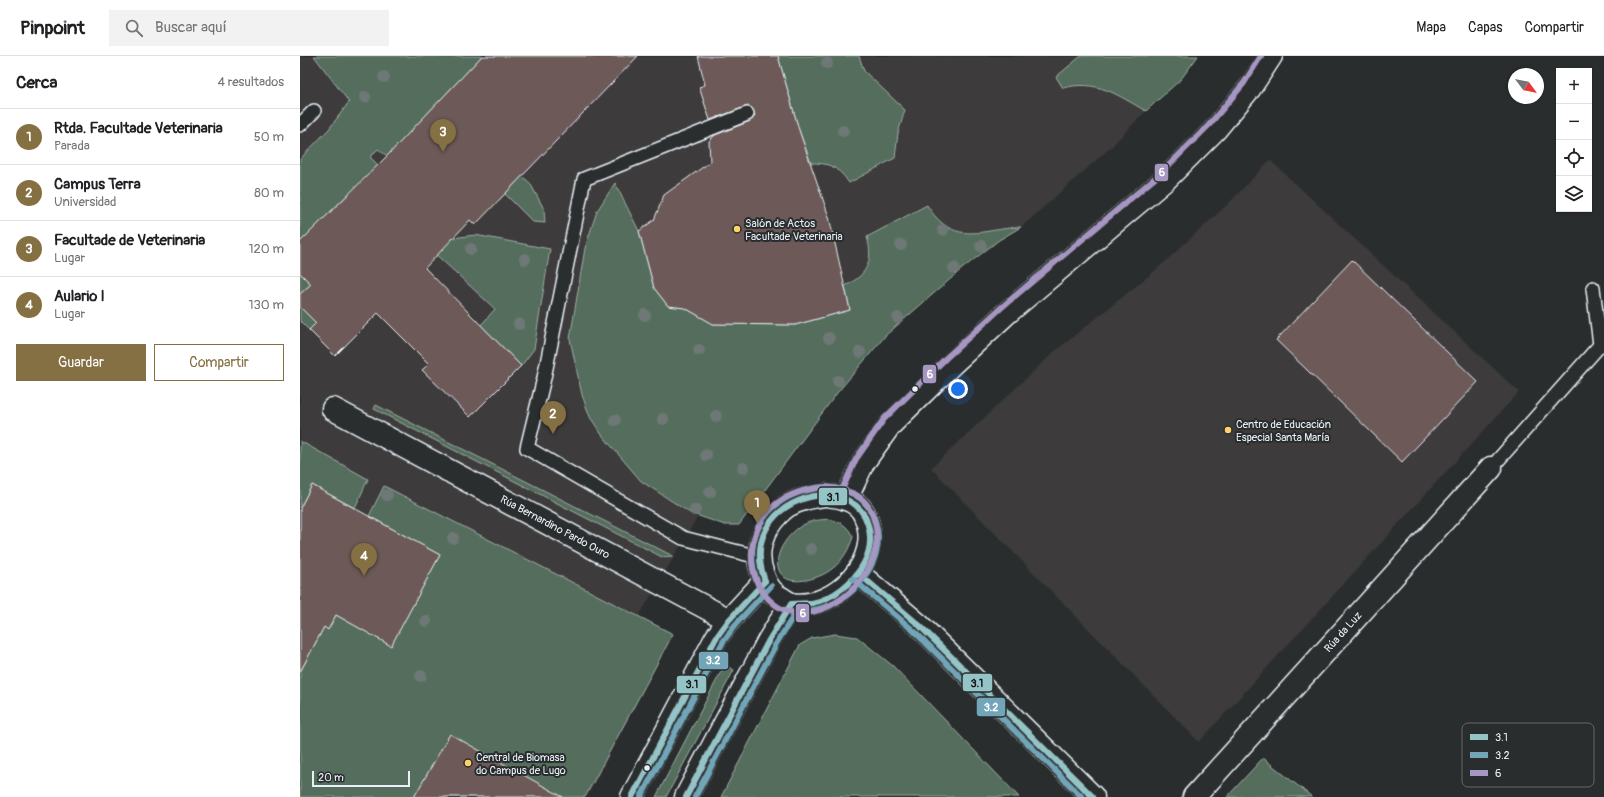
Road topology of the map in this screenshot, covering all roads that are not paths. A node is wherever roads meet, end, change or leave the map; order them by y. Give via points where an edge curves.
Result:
1 (1271, 56) edge
2 (314, 111) dead end
3 (747, 114) dead end
4 (300, 125) edge
5 (1594, 288) dead end
6 (333, 409) dead end
7 (1491, 468) joint
8 (846, 499) junction
9 (758, 557) junction
10 (858, 573) junction
11 (765, 581) junction
12 (791, 604) junction
13 (729, 620) junction
14 (632, 797) edge
15 (686, 797) edge
16 (1093, 797) edge
17 (1194, 797) edge

1 - 8 street via 1250,88 1215,130 1166,179 1007,313 890,425 863,463
2 - 4 lane
3 - 9 lane via 584,179 527,448 683,538
5 - 7 lane via 1600,345
6 - 13 street, Rúa Bernardino Pardo Ouro
7 - 17 street, Rúa da Luz
8 - 9 street via 825,495 786,506 771,521 762,537
8 - 10 street via 862,509 869,524 871,542 866,560
9 - 11 street
10 - 12 street via 833,595 813,603
10 - 16 street via 919,625
11 - 12 street via 775,596
11 - 13 street
12 - 15 street
13 - 14 street via 716,638

